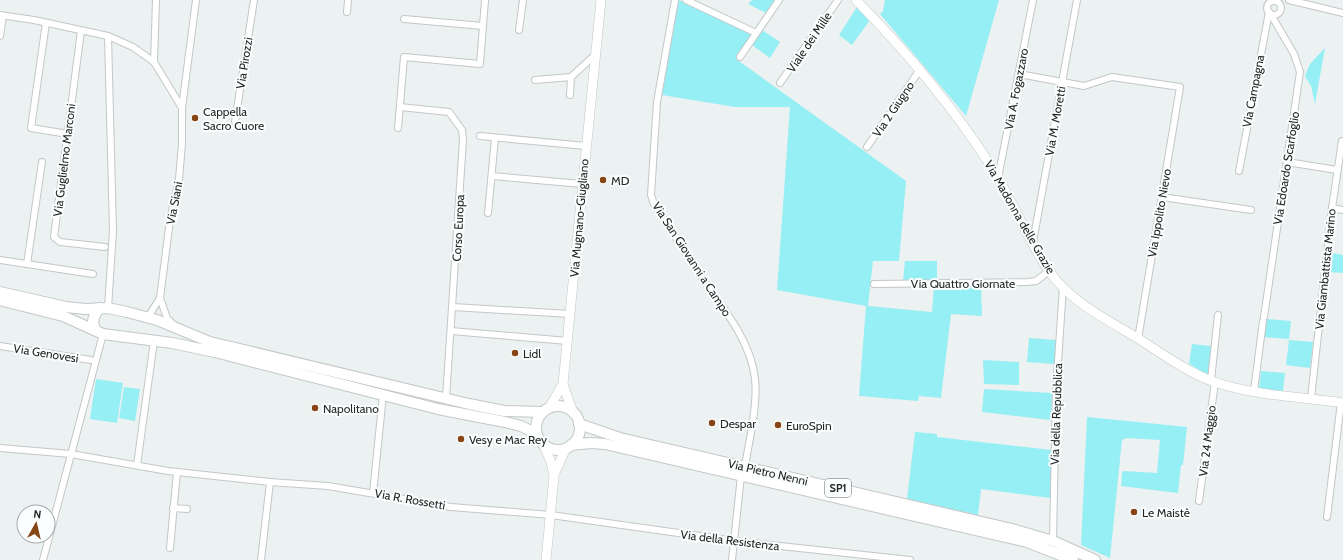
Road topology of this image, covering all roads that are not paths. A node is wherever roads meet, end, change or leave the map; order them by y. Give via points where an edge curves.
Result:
1 (156, 0) edge
2 (196, 0) edge
3 (348, 0) edge
4 (485, 0) edge
5 (522, 0) edge
6 (601, 0) edge
7 (675, 0) edge
8 (686, 0) edge
9 (779, 0) edge
10 (838, 0) edge
11 (856, 0) edge
12 (1033, 0) edge
13 (1077, 0) edge
14 (1292, 1) edge
15 (254, 2) edge
16 (1316, 3) edge
17 (1274, 5) edge
18 (347, 12) dead end
19 (1343, 12) edge
20 (2, 15) edge
21 (404, 19) dead end
22 (46, 23) junction
23 (483, 26) junction
24 (519, 30) dead end
25 (81, 31) junction
26 (756, 33) junction
27 (0, 36) edge
28 (108, 36) junction
29 (595, 54) junction
30 (740, 57) dead end
31 (154, 62) junction
32 (919, 70) junction
33 (1019, 74) junction
34 (572, 77) junction
35 (535, 80) dead end
36 (780, 83) dead end
37 (1062, 83) junction
38 (570, 95) dead end
39 (400, 107) junction
40 (182, 108) junction
41 (235, 122) dead end
42 (398, 128) dead end
43 (68, 134) junction
44 (480, 136) dead end
45 (495, 138) junction
46 (1342, 142) dead end
47 (586, 146) junction
48 (867, 147) dead end
49 (42, 162) dead end
50 (1287, 162) junction
51 (1340, 166) edge
52 (1238, 171) dead end
53 (492, 176) junction
54 (998, 178) junction
55 (582, 184) junction
56 (1162, 197) junction
57 (1332, 208) junction
58 (1252, 210) dead end
59 (1343, 210) edge
60 (488, 213) dead end
61 (1033, 242) junction
62 (105, 247) dead end
63 (0, 260) edge
64 (27, 264) junction
65 (1049, 271) junction
66 (93, 274) dead end
67 (874, 284) dead end
68 (1063, 287) junction
69 (0, 292) edge
70 (160, 298) junction
71 (0, 300) edge
72 (453, 307) junction
73 (104, 308) junction
74 (570, 314) junction
75 (1218, 315) dead end
76 (148, 317) junction
77 (164, 323) junction
78 (178, 329) junction
79 (451, 331) junction
80 (99, 332) junction
81 (1138, 339) junction
82 (155, 341) junction
83 (568, 341) junction
84 (0, 346) edge
85 (91, 360) dead end
86 (1213, 381) junction
87 (563, 384) junction
88 (1254, 391) junction
89 (383, 395) junction
90 (446, 398) junction
91 (1310, 398) junction
92 (1342, 403) edge
93 (546, 410) junction
94 (573, 413) junction
95 (579, 424) junction
96 (537, 434) junction
97 (544, 446) junction
98 (569, 447) junction
99 (0, 448) edge
100 (71, 454) junction
101 (137, 465) junction
102 (743, 471) junction
103 (176, 472) junction
104 (554, 476) junction
105 (270, 482) junction
106 (373, 493) junction
107 (1199, 501) dead end
108 (173, 508) junction
109 (187, 510) dead end
110 (550, 515) junction
111 (1327, 517) dead end
112 (735, 541) junction
113 (1053, 541) junction
114 (170, 548) dead end
115 (848, 557) edge
116 (43, 560) edge
117 (262, 560) edge
118 (546, 560) edge
119 (732, 560) edge
120 (910, 560) edge
121 (1073, 560) edge
122 (1095, 560) edge

1 - 31 street
2 - 40 street, Via Siani
3 - 18 street
4 - 23 street
5 - 24 street
6 - 29 street, Via Mugnano-Giugliano
7 - 102 street, Via San Giovanni a Campo via 657,102 651,195 654,204 730,319 745,345 753,366 755,392
8 - 26 street
9 - 26 street
10 - 36 street, Viale dei Mille
11 - 32 street, Via Madonna delle Grazie
12 - 33 street, Via A. Fogazzaro
13 - 37 street, Via M. Moretti
14 - 16 street
14 - 17 street
15 - 41 street, Via Pirozzi
16 - 19 street
17 - 50 street, Via Edoardo Scarfoglio via 1277,24 1294,54 1300,72
17 - 52 street, Via Campagna
20 - 22 street
20 - 27 street
21 - 23 street
22 - 25 street
22 - 43 street via 30,128
23 - 39 street via 480,64 404,57
25 - 28 street
25 - 43 street, Via Guglielmo Marconi
26 - 30 street
28 - 31 street via 133,47
28 - 73 street via 113,231
29 - 34 street
29 - 47 street, Via Mugnano-Giugliano
31 - 40 street
32 - 48 street, Via 2 Giugno
32 - 54 street, Via Madonna delle Grazie via 963,123
33 - 37 street
33 - 54 street, Via A. Fogazzaro
34 - 35 street
34 - 38 street
37 - 56 street, Via Ippolito Nievo via 1084,86 1112,77 1180,87
37 - 61 street, Via M. Moretti
39 - 42 street
39 - 72 street, Corso Europa via 449,112 462,130
40 - 70 street, Via Siani via 179,179 168,235
43 - 62 street, Via Guglielmo Marconi via 54,237 60,242
44 - 45 street
45 - 47 street
45 - 53 street
46 - 51 street, Via Giambattista Marino
47 - 55 street, Via Mugnano-Giugliano
49 - 64 street
50 - 51 street
50 - 88 street, Via Edoardo Scarfoglio
51 - 57 street, Via Giambattista Marino
53 - 55 street
53 - 60 street
54 - 61 street, Via Madonna delle Grazie
55 - 74 street, Via Mugnano-Giugliano
56 - 58 street
56 - 81 street, Via Ippolito Nievo
57 - 59 street
57 - 91 street, Via Giambattista Marino
61 - 65 street, Via Madonna delle Grazie
63 - 64 street
64 - 66 street
65 - 67 street, Via Quattro Giornate via 1028,282
65 - 68 street, Via Madonna delle Grazie
68 - 81 street, Via Madonna delle Grazie via 1093,311
68 - 113 street, Via della Repubblica via 1056,391
69 - 73 main road via 66,307
70 - 76 street
70 - 78 street via 167,318
71 - 80 main road via 63,316
72 - 74 street
72 - 79 street, Corso Europa
73 - 76 main road
73 - 80 main road via 94,317 93,326
74 - 83 street, Via Mugnano-Giugliano
75 - 86 street, Via 24 Maggio
76 - 77 main road
77 - 78 main road
77 - 82 main road via 165,332
78 - 90 main road via 210,342
79 - 83 street
79 - 90 street, Corso Europa
80 - 82 main road
80 - 100 street
81 - 86 street, Via Madonna delle Grazie via 1191,371
82 - 89 main road via 215,352
82 - 101 street
83 - 87 street, Via Mugnano-Giugliano
84 - 85 street, Via Genovesi
86 - 88 street, Via Madonna delle Grazie
86 - 107 street, Via 24 Maggio
87 - 93 street, Via Mugnano-Giugliano
87 - 94 street, Via Mugnano-Giugliano
88 - 91 street, Via Madonna delle Grazie
89 - 96 main road via 521,426
89 - 106 street
90 - 93 main road via 504,411
91 - 92 street, Via Madonna delle Grazie
92 - 111 street
93 - 94 main road via 562,407
93 - 96 main road via 537,422
94 - 95 main road
95 - 98 main road via 578,436
95 - 102 main road, Via Pietro Nenni / SP1 via 620,438
96 - 97 main road
97 - 98 main road via 555,450
97 - 104 street
98 - 102 main road, Via Pietro Nenni / SP1 via 591,443 606,444
98 - 104 street
99 - 100 street, Via R. Rossetti
100 - 101 street, Via R. Rossetti
100 - 116 street
101 - 103 street, Via R. Rossetti
102 - 112 street, Via San Giovanni a Campo
102 - 113 main road, Via Pietro Nenni / SP1 via 983,522
102 - 121 main road, Via Pietro Nenni / SP1 via 1027,542
103 - 105 street, Via R. Rossetti
103 - 108 street
104 - 110 street
105 - 106 street, Via R. Rossetti via 328,486
105 - 117 street
106 - 110 street, Via R. Rossetti via 451,507
108 - 109 street
108 - 114 street
110 - 112 street, Via della Resistenza
110 - 118 street
112 - 115 street, Via della Resistenza
112 - 119 street, Via San Giovanni a Campo
113 - 122 main road, Via Pietro Nenni / SP1
115 - 120 street, Via della Resistenza

